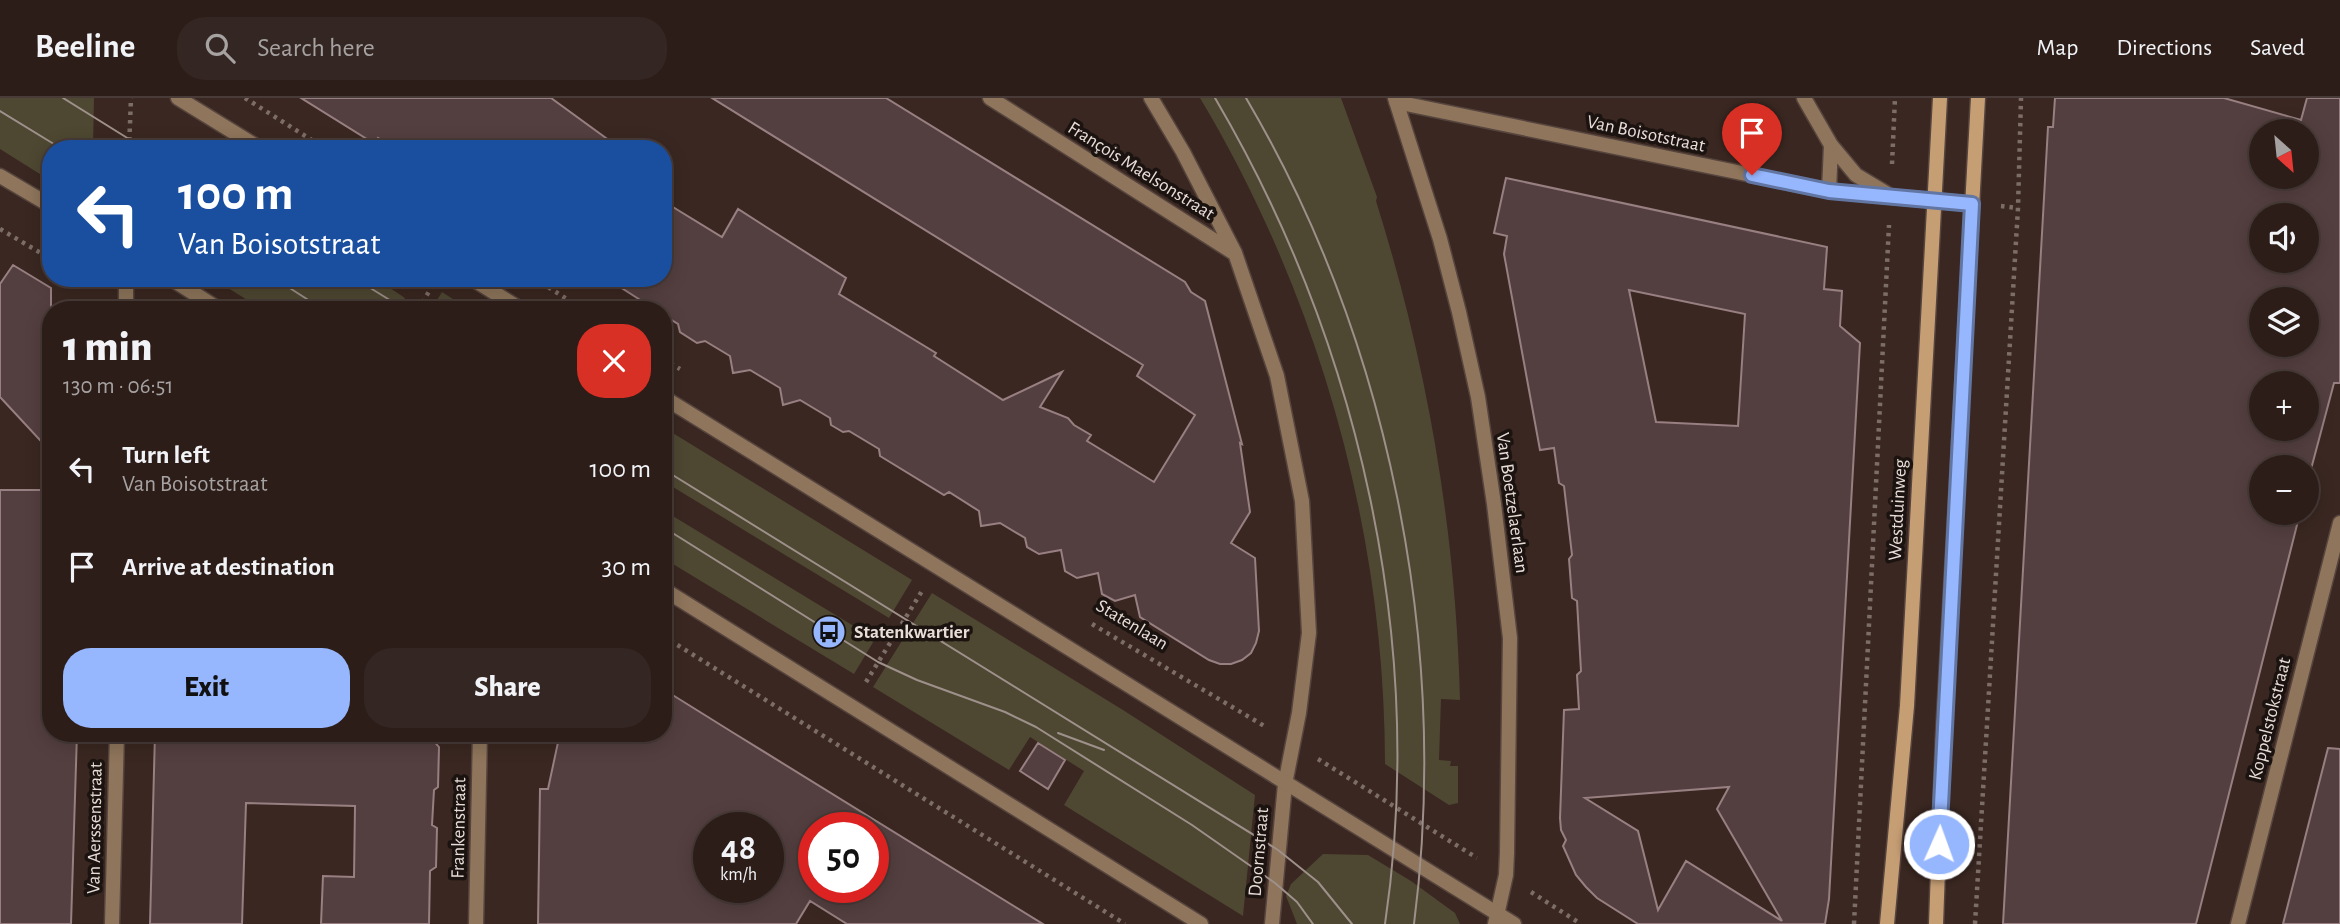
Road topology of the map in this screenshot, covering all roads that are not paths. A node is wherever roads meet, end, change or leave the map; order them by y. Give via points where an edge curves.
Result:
1 (178, 98) edge
2 (990, 98) edge
3 (1151, 98) edge
4 (1804, 98) edge
5 (1940, 98) edge
6 (1978, 98) edge
7 (1395, 100) edge
8 (246, 140) edge
9 (1831, 145) junction
10 (0, 176) edge
11 (1829, 191) junction
12 (1890, 196) junction
13 (42, 201) edge
14 (1933, 201) junction
15 (1972, 204) junction
16 (1236, 253) junction
17 (184, 287) edge
18 (485, 287) edge
19 (206, 301) edge
20 (508, 301) edge
21 (672, 403) edge
22 (2340, 523) edge
23 (672, 595) edge
24 (117, 742) edge
25 (480, 742) edge
26 (1285, 784) junction
27 (1496, 919) edge
28 (112, 924) edge
29 (476, 924) edge
30 (1201, 924) edge
31 (1272, 924) edge
32 (1514, 924) edge
33 (1886, 924) edge
34 (1936, 924) edge
35 (2238, 924) edge

1 - 8 street
2 - 16 street, François Maelsonstraat
3 - 16 street
4 - 9 street
5 - 14 main road, Westduinweg
6 - 15 main road
7 - 11 street, Van Boisotstraat
7 - 27 street, Van Boetzelaerlaan via 1459,313 1478,397 1494,504 1510,638 1506,875
9 - 11 street
9 - 12 street via 1856,175
10 - 13 street
11 - 12 street, Van Boisotstraat
12 - 14 street, Van Boisotstraat
14 - 15 street, Van Boisotstraat
14 - 33 main road, Westduinweg via 1907,706
15 - 34 main road
16 - 26 street via 1277,376 1302,501 1309,633
17 - 19 street
18 - 20 street
21 - 26 street
22 - 35 street, Koppelstokstraat
23 - 30 street
24 - 28 street, Van Aerssenstraat
25 - 29 street, Frankenstraat
26 - 27 street
26 - 31 street, Doornstraat
27 - 32 street

